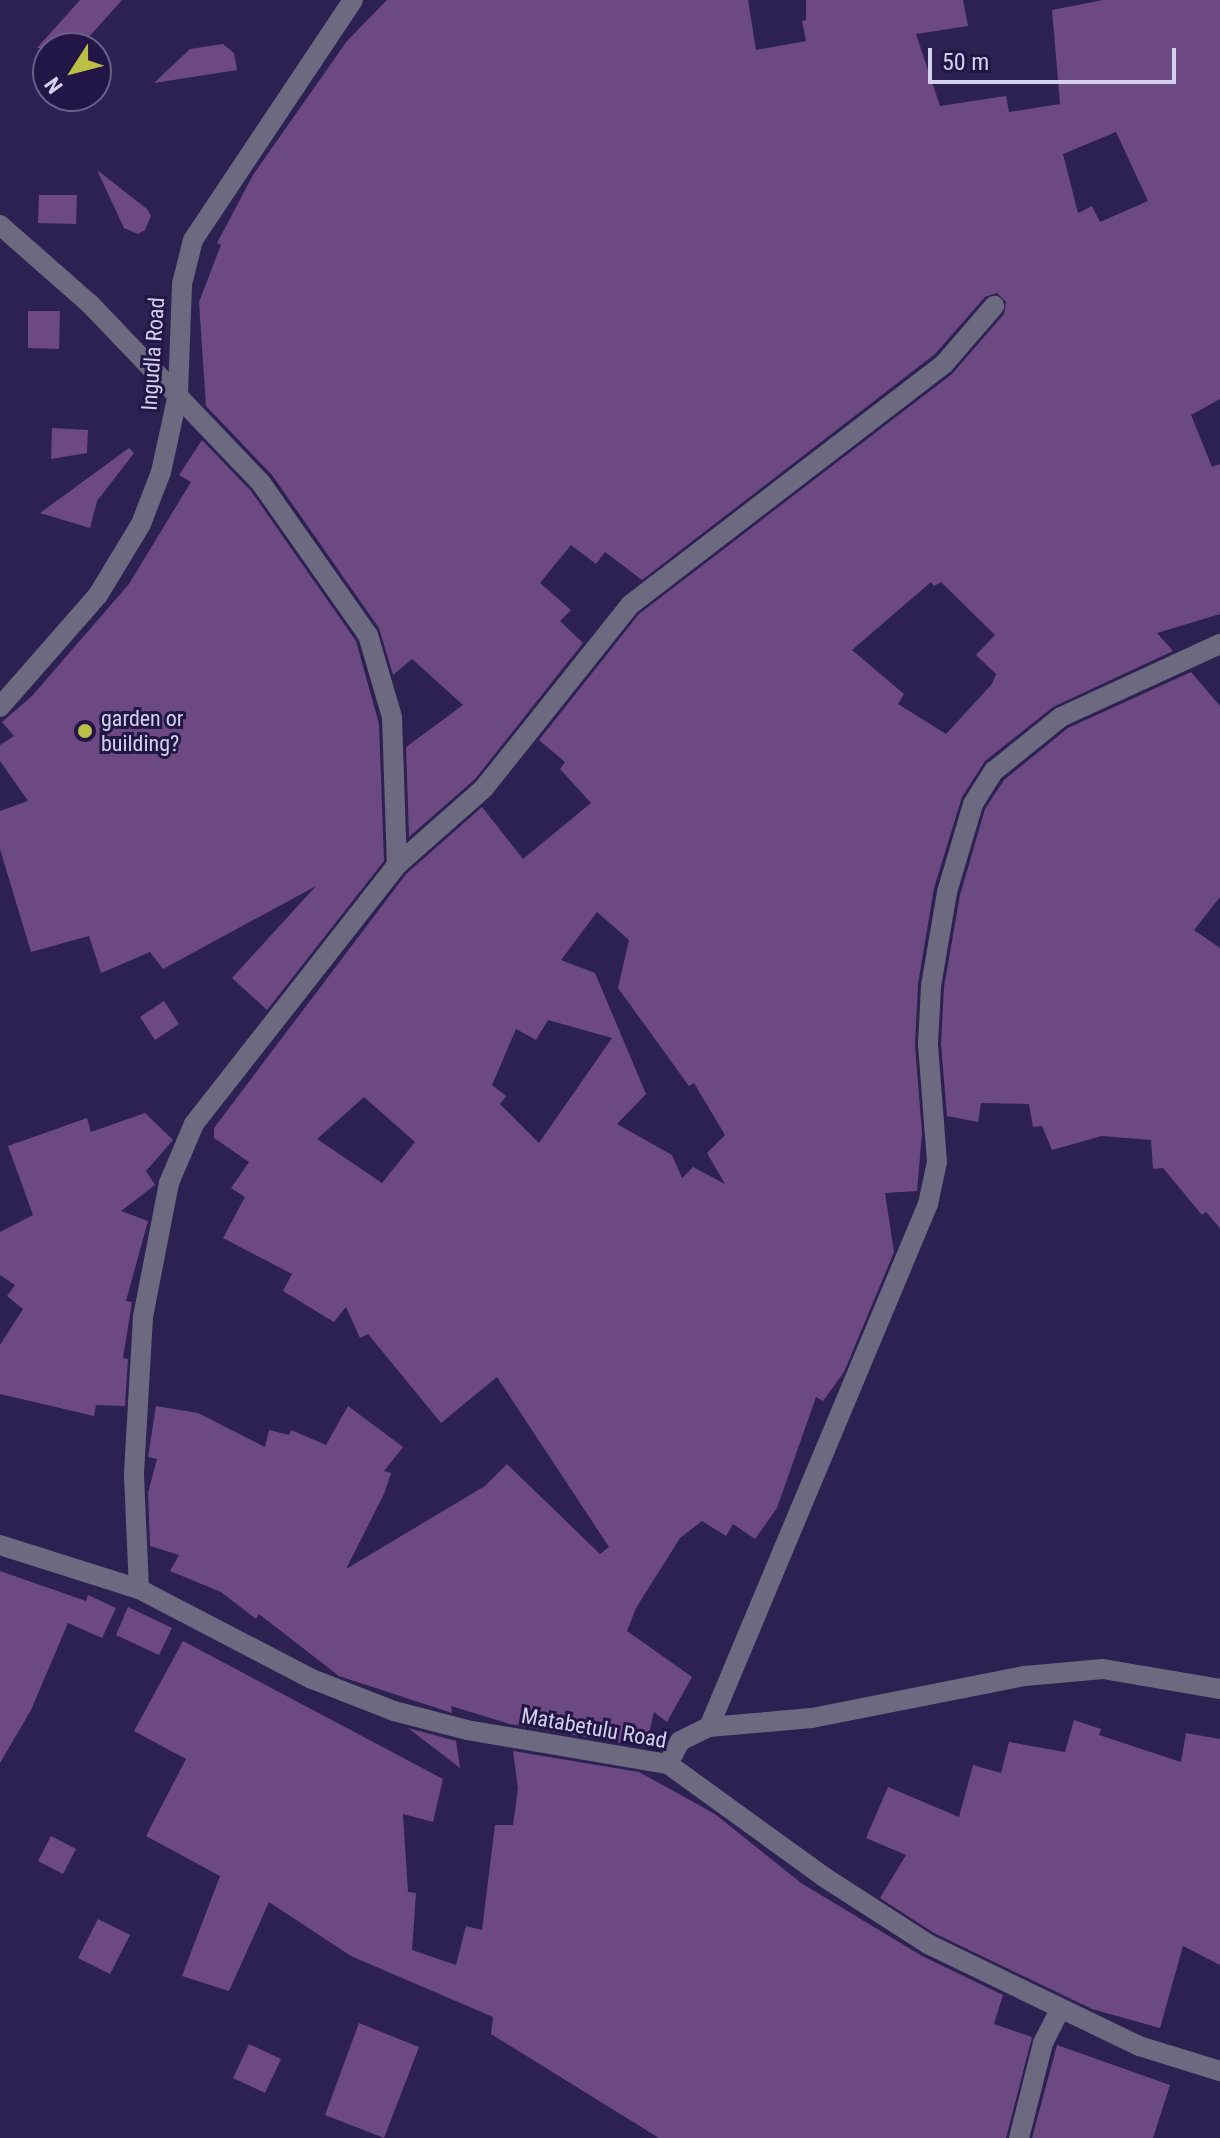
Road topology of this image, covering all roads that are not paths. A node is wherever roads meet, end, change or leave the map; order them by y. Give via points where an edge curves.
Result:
1 (353, 0) edge
2 (0, 225) edge
3 (994, 306) dead end
4 (178, 394) junction
5 (1220, 644) edge
6 (0, 707) edge
7 (397, 865) junction
8 (0, 1545) edge
9 (139, 1589) junction
10 (1220, 1689) edge
11 (709, 1727) junction
12 (668, 1764) junction
13 (1059, 2011) junction
14 (1220, 2071) edge
15 (1019, 2138) edge

1 - 4 street, Ingudla Road via 193,240 182,284
2 - 4 street via 90,304
3 - 7 street via 944,364 630,605 484,788
4 - 6 street, Ingudla Road via 156,485 119,566
4 - 7 street via 261,483 368,635 392,717
5 - 11 street via 1061,717 994,771 973,804 947,892 931,986 928,1044 937,1162 928,1204
7 - 9 street via 194,1124 169,1183 143,1317 134,1475
8 - 9 street, Matabetulu Road
9 - 12 street, Matabetulu Road via 312,1679 394,1711 467,1730
10 - 11 street via 1103,1669 1063,1671 812,1718
11 - 12 street via 680,1741
12 - 13 street, Matabetulu Road via 880,1915
13 - 14 street, Matabetulu Road via 1139,2046
13 - 15 street via 1043,2043

